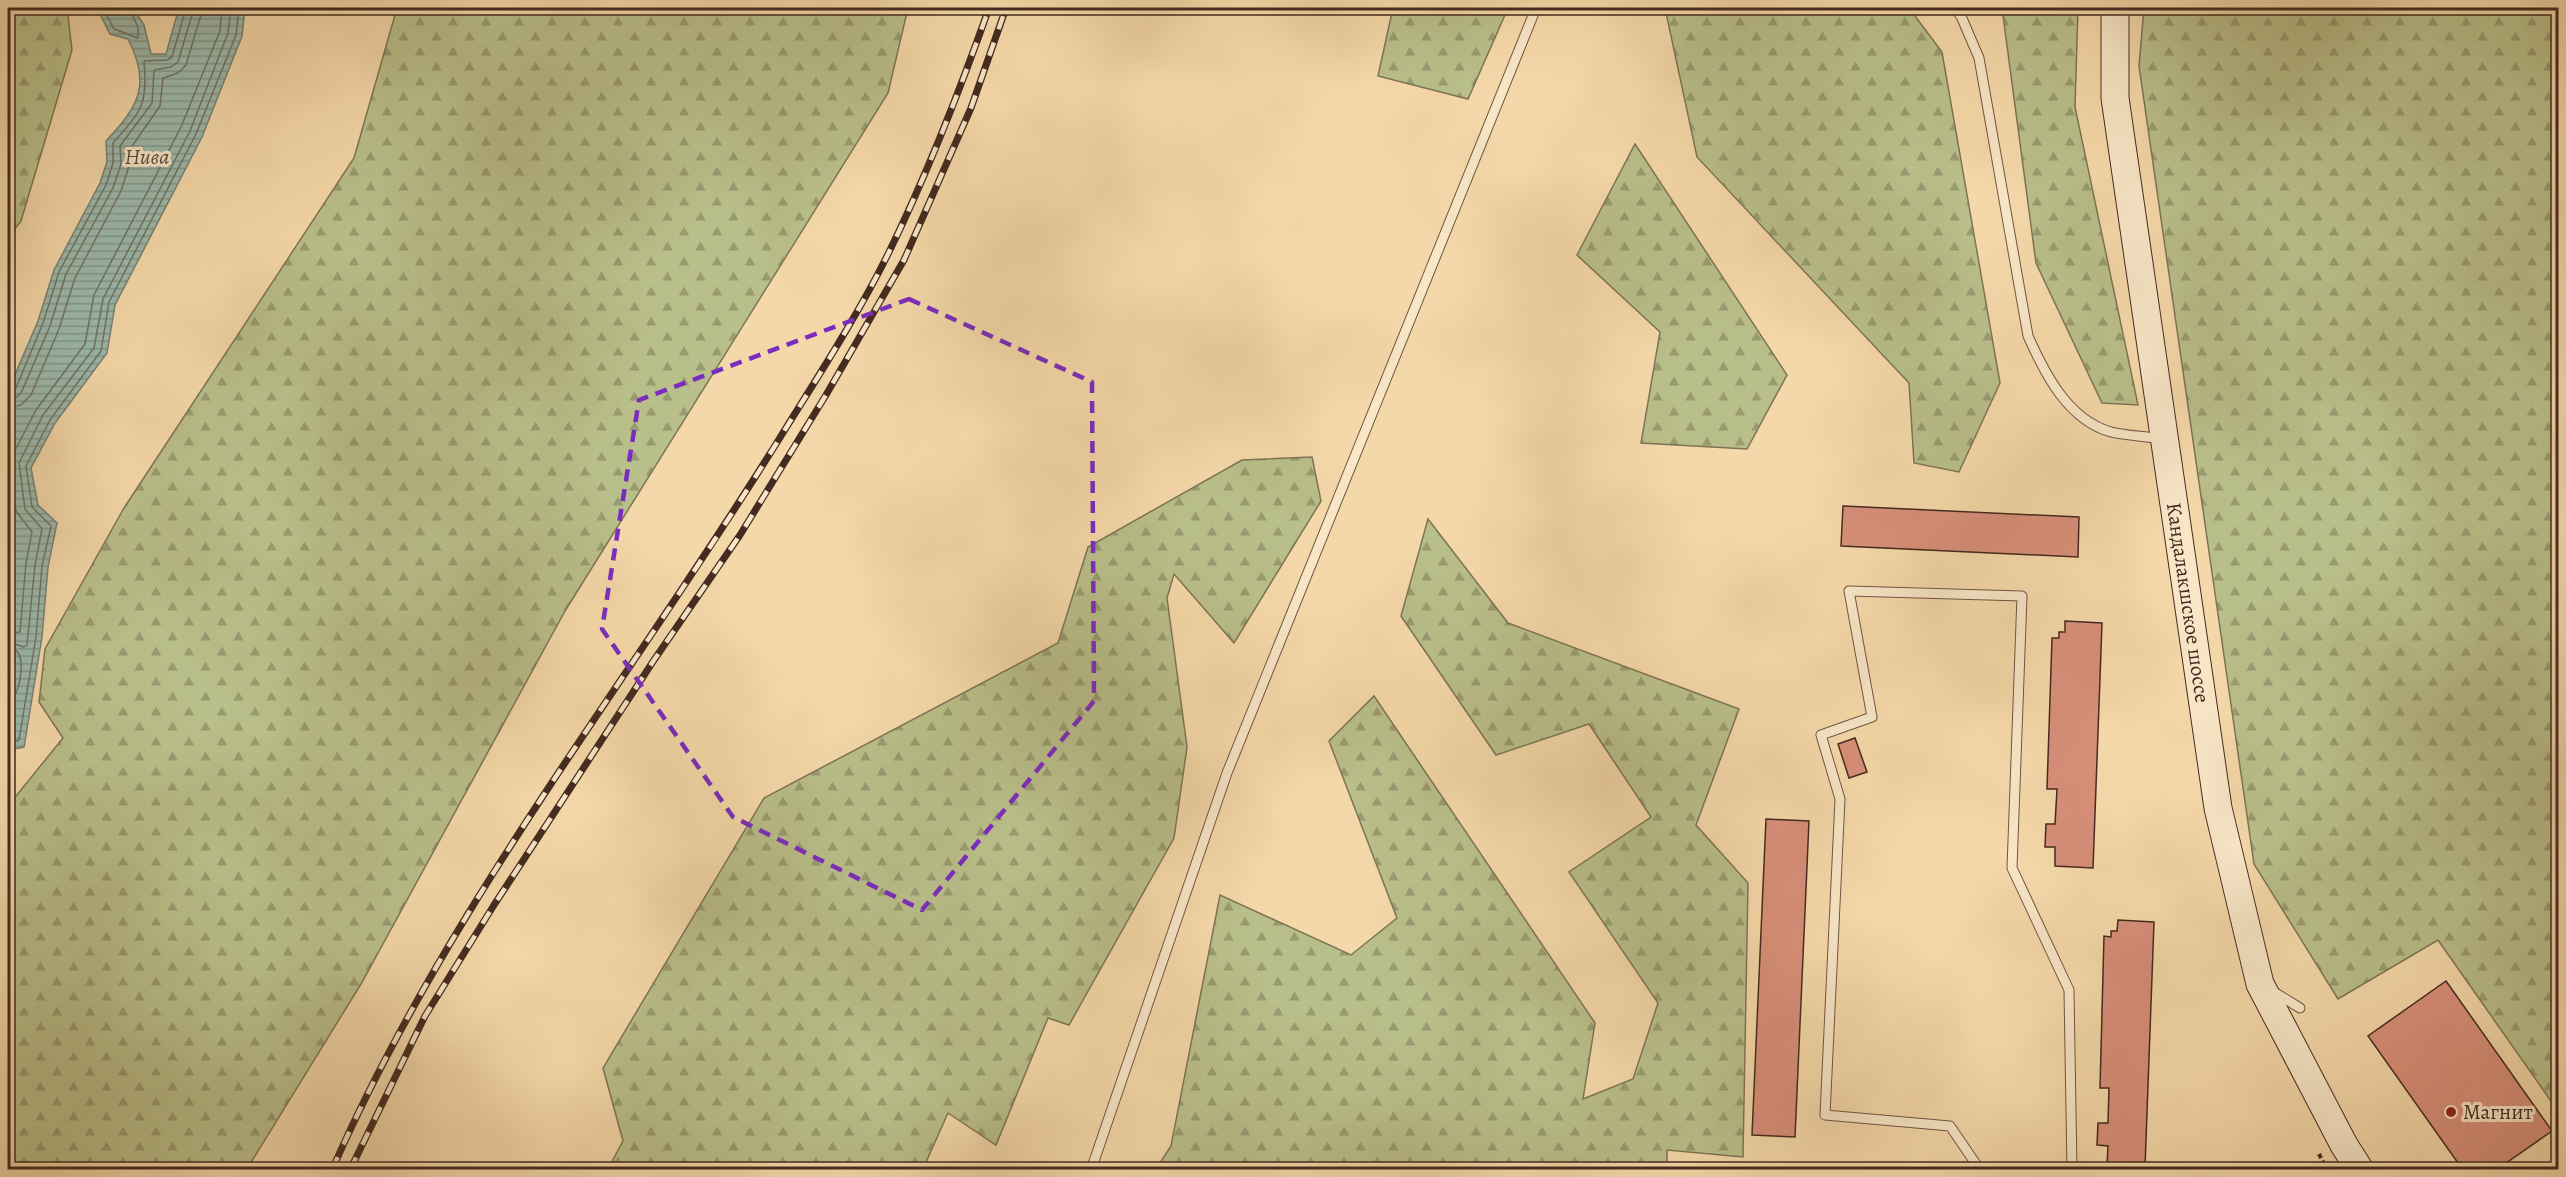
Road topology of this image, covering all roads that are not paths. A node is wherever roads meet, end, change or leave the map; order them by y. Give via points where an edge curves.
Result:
1 (1536, 8) edge
2 (1954, 8) edge
3 (2115, 8) edge
4 (2165, 439) junction
5 (2260, 984) junction
6 (2300, 1008) dead end
7 (1091, 1170) edge
8 (1980, 1170) edge
9 (2072, 1170) edge
10 (2360, 1170) edge

1 - 7 lane via 1227,773
2 - 4 lane via 1979,58 2028,336 2044,372 2086,422 2111,432
3 - 4 main road, Кандалакшское шоссе via 2115,98
4 - 5 main road, Кандалакшское шоссе via 2218,808
5 - 6 lane
5 - 10 main road, Кандалакшское шоссе
8 - 9 lane via 1950,1126 1825,1116 1840,798 1821,735 1872,717 1849,591 2022,596 2012,868 2069,990

